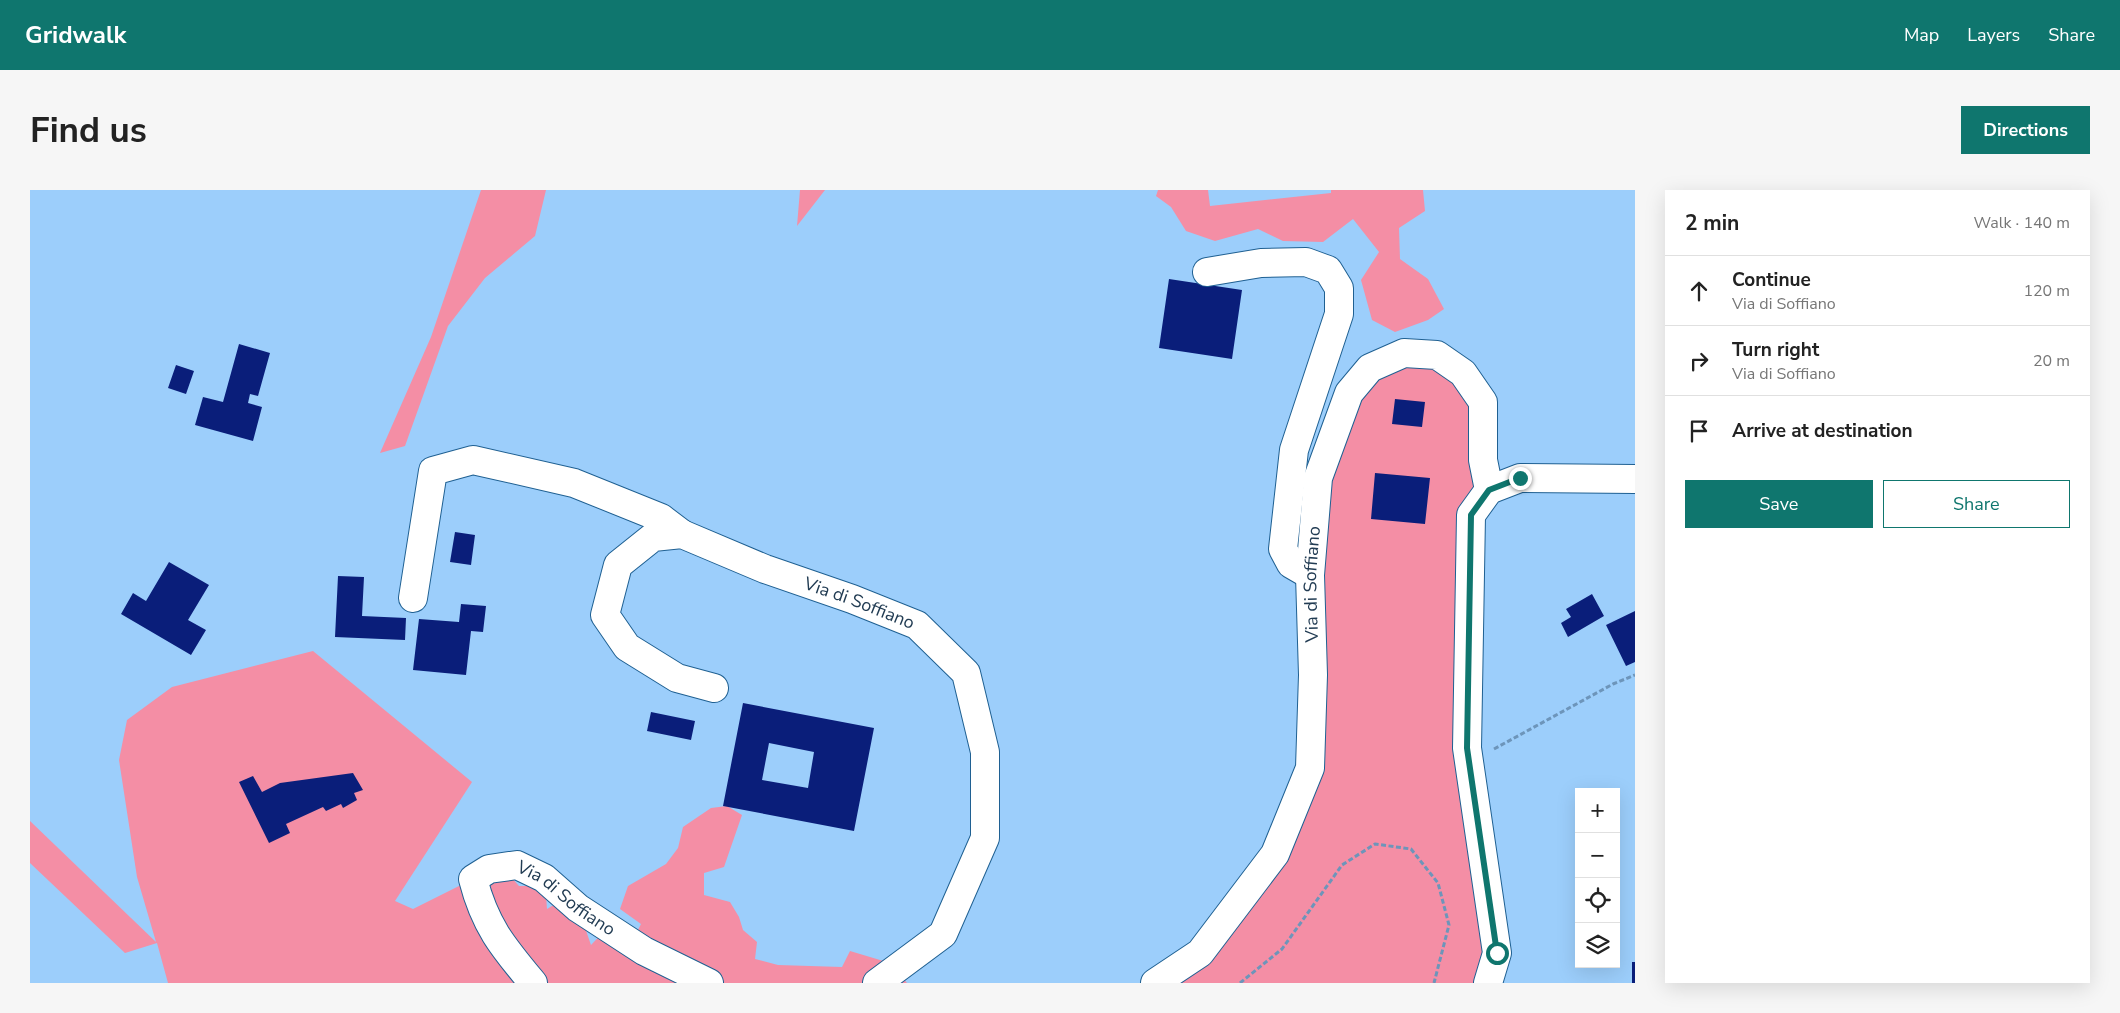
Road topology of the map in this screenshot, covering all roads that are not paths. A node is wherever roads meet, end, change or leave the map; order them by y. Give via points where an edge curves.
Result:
1 (1207, 272) dead end
2 (1635, 479) edge
3 (1489, 490) junction
4 (682, 534) junction
5 (1310, 575) junction
6 (413, 598) dead end
7 (714, 688) dead end
8 (533, 983) edge
9 (709, 983) edge
10 (877, 983) edge
11 (1155, 983) edge
12 (1488, 983) edge

1 - 5 street via 1261,263 1306,262 1328,270 1339,288 1339,314 1294,450 1284,539 1283,549 1291,564
2 - 3 street via 1520,478
3 - 5 street, Via di Soffiano via 1483,460 1483,402 1463,373 1437,355 1404,353 1370,368 1349,393 1318,478
3 - 12 street via 1471,515 1467,748 1497,953
4 - 6 street via 661,518 574,483 473,460 433,471
4 - 7 street, Via di Soffiano via 653,537 618,565 605,614 627,647 678,678
4 - 10 street, Via di Soffiano via 765,569 917,625 966,673 984,752 985,838 942,934
5 - 11 street, Via di Soffiano via 1313,675 1310,768 1275,854 1200,952
8 - 9 street, Via di Soffiano via 496,939 480,908 473,879 489,869 517,866 544,878 578,908 644,951

